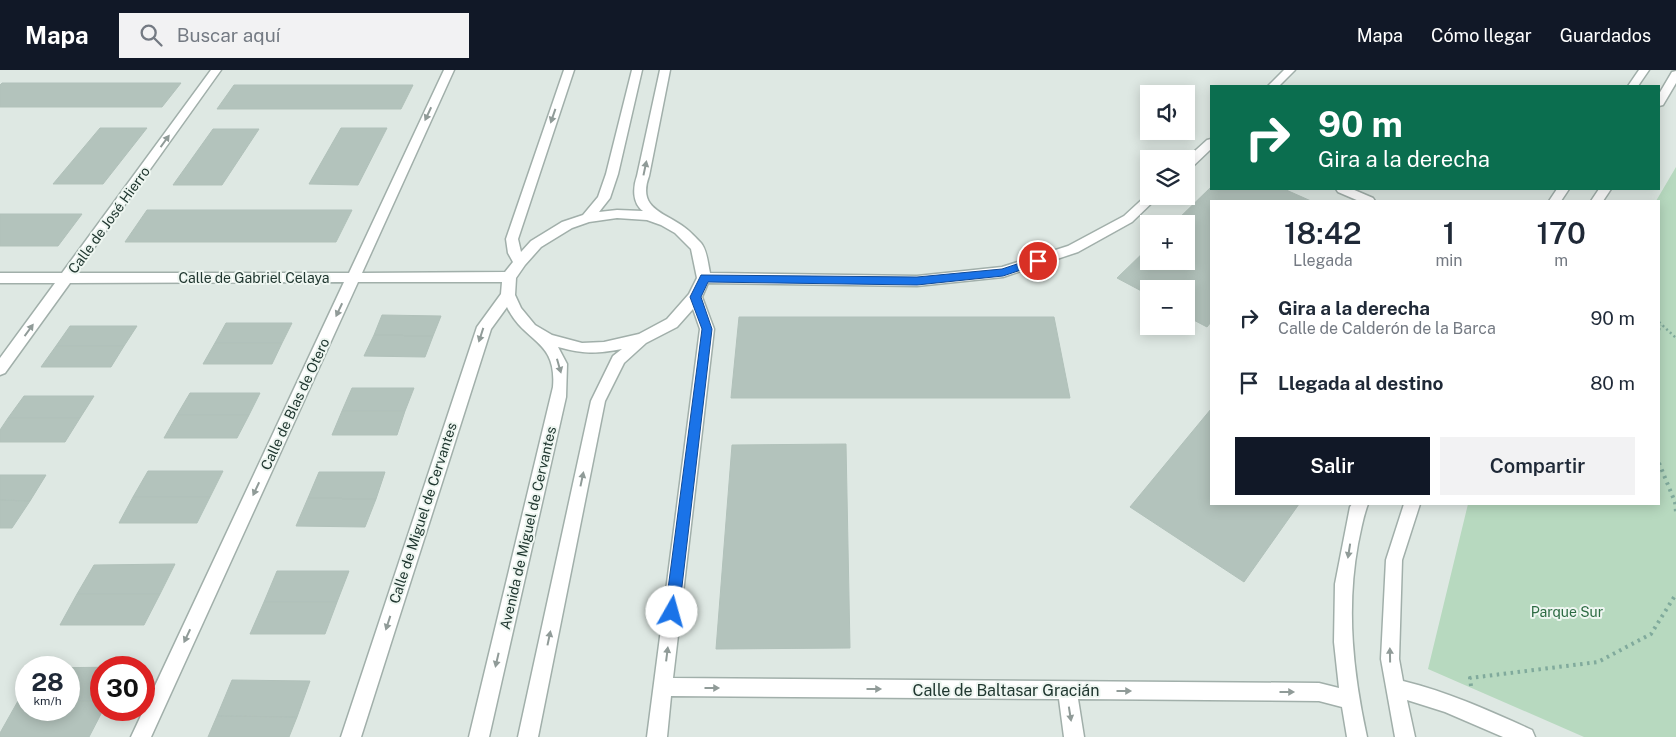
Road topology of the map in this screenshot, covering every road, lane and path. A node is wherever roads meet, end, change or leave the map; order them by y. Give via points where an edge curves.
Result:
1 (216, 70) edge
2 (449, 70) edge
3 (569, 70) edge
4 (637, 70) edge
5 (665, 70) edge
6 (1290, 70) edge
7 (1644, 70) edge
8 (1676, 74) edge
9 (1274, 85) edge
10 (1634, 85) edge
11 (1660, 101) edge
12 (1210, 144) edge
13 (1195, 158) edge
14 (1344, 190) edge
15 (1368, 200) edge
16 (1143, 205) edge
17 (587, 218) junction
18 (665, 222) junction
19 (520, 262) junction
20 (509, 277) junction
21 (0, 278) edge
22 (67, 278) junction
23 (353, 278) junction
24 (704, 278) junction
25 (508, 295) junction
26 (696, 297) junction
27 (1660, 324) edge
28 (530, 329) junction
29 (1676, 338) edge
30 (642, 339) junction
31 (0, 369) edge
32 (1660, 465) edge
33 (1360, 505) edge
34 (1412, 505) edge
35 (1676, 512) edge
36 (1676, 594) edge
37 (663, 687) junction
38 (1396, 688) junction
39 (1066, 690) junction
40 (1348, 699) junction
41 (1475, 714) junction
42 (140, 737) edge
43 (350, 737) edge
44 (479, 737) edge
45 (528, 737) edge
46 (657, 737) edge
47 (1074, 737) edge
48 (1357, 737) edge
49 (1405, 737) edge
50 (1525, 737) edge

22 -> 1 street, Calle de José Hierro
2 -> 23 street, Calle de Blas de Otero
3 -> 19 street via 512,239 514,253
4 - 17 street via 604,198
18 -> 5 street via 644,206 639,187
6 - 9 street
7 - 10 street
8 - 11 street
12 - 13 street
14 - 15 street
16 - 24 street via 1128,219 1074,249 1003,272 917,281
17 - 18 street via 617,214 648,216
17 - 19 street via 567,225 536,244
18 - 24 street via 680,230 696,247
19 - 20 street
20 - 23 street, Calle de Gabriel Celaya
20 - 25 street
21 - 22 street, Calle de Gabriel Celaya
22 - 23 street, Calle de Gabriel Celaya
31 -> 22 street, Calle de José Hierro
23 -> 42 street, Calle de Blas de Otero
24 - 26 street
25 - 28 street
25 -> 43 street, Calle de Miguel de Cervantes via 484,327
26 - 30 street via 672,323
37 -> 26 street via 707,329
27 - 29 path
28 - 30 street via 548,340 582,348 604,348
28 -> 44 street, Avenida de Miguel de Cervantes via 554,349 562,370 559,398
45 -> 30 street via 598,401 618,360
32 - 35 path
33 -> 40 street via 1344,583 1343,662
38 -> 34 street via 1390,659 1394,560
36 - 41 path via 1651,634 1598,662 1470,678
37 -> 39 street, Calle de Baltasar Gracián
37 - 46 street
38 - 41 street
38 - 49 street
39 -> 40 street, Calle de Baltasar Gracián via 1319,692
39 -> 47 street
40 - 48 street
41 - 50 street

